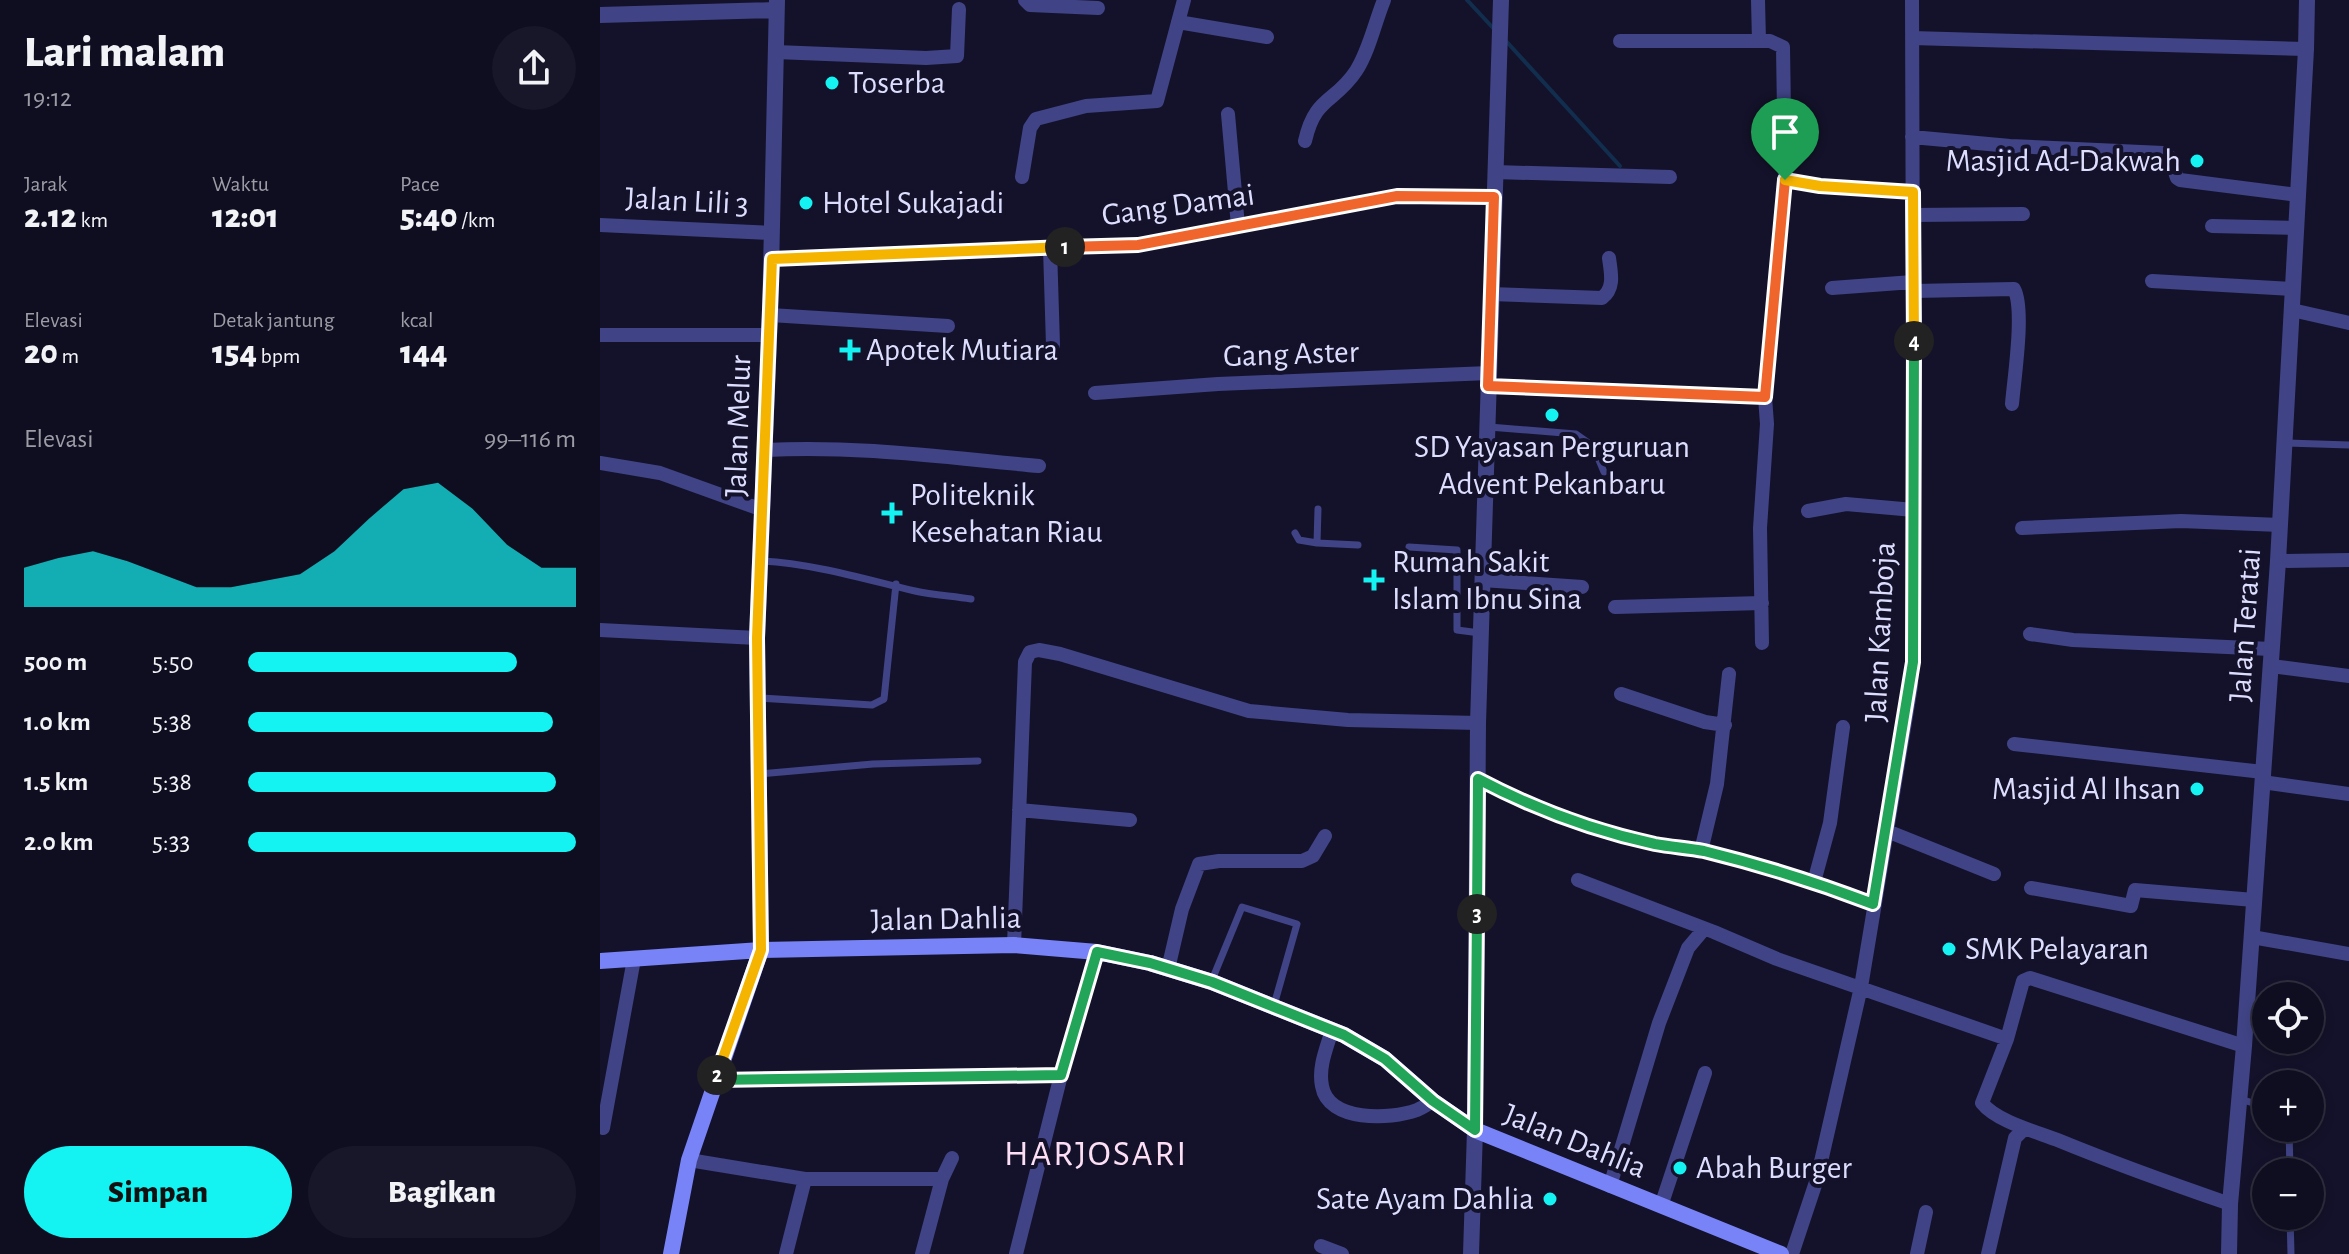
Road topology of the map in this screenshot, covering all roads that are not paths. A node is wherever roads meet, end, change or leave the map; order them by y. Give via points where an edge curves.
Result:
1 (1025, 0) edge
2 (1184, 0) edge
3 (1384, 0) edge
4 (1501, 0) edge
5 (1758, 0) edge
6 (1912, 0) edge
7 (2307, 0) edge
8 (776, 5) edge
9 (1098, 8) dead end
10 (959, 9) dead end
11 (600, 15) edge
12 (1178, 22) junction
13 (1267, 37) dead end
14 (1912, 38) junction
15 (1620, 41) dead end
16 (1759, 41) junction
17 (2306, 49) junction
18 (776, 52) junction
19 (1228, 114) dead end
20 (1912, 137) junction
21 (1305, 141) dead end
22 (1495, 172) junction
23 (1022, 177) dead end
24 (1670, 177) dead end
25 (1785, 180) junction
26 (1913, 192) junction
27 (2298, 195) junction
28 (1494, 197) junction
29 (2023, 214) dead end
30 (1913, 215) junction
31 (600, 225) edge
32 (1238, 226) junction
33 (2212, 226) dead end
34 (2296, 228) junction
35 (772, 233) junction
36 (1050, 248) junction
37 (1609, 258) dead end
38 (772, 259) junction
39 (2152, 281) dead end
40 (1914, 286) junction
41 (1832, 288) dead end
42 (2293, 289) junction
43 (1491, 294) junction
44 (2292, 310) junction
45 (770, 315) junction
46 (2349, 323) edge
47 (948, 326) dead end
48 (600, 335) edge
49 (769, 335) junction
50 (1053, 345) dead end
51 (1488, 380) junction
52 (1095, 393) dead end
53 (1765, 397) junction
54 (2012, 404) dead end
55 (1487, 427) junction
56 (2284, 443) junction
57 (2349, 445) edge
58 (766, 450) junction
59 (600, 463) edge
60 (1039, 466) dead end
61 (1604, 472) dead end
62 (1318, 509) dead end
63 (763, 510) junction
64 (1914, 510) junction
65 (1808, 511) dead end
66 (2280, 525) junction
67 (2022, 528) dead end
68 (1295, 533) dead end
69 (1317, 543) junction
70 (1358, 545) dead end
71 (1409, 547) dead end
72 (2349, 560) edge
73 (762, 561) junction
74 (2278, 561) junction
75 (1482, 580) junction
76 (896, 584) junction
77 (1582, 587) dead end
78 (971, 599) dead end
79 (1762, 603) junction
80 (1615, 607) dead end
81 (600, 630) edge
82 (1480, 633) junction
83 (2030, 634) dead end
84 (757, 638) junction
85 (1762, 643) dead end
86 (2271, 658) junction
87 (1729, 674) dead end
88 (2349, 676) edge
89 (1621, 694) dead end
90 (758, 698) junction
91 (1478, 723) junction
92 (1725, 725) junction
93 (1843, 727) dead end
94 (2014, 744) dead end
95 (978, 761) dead end
96 (757, 775) junction
97 (2262, 777) junction
98 (1478, 779) junction
99 (2349, 794) edge
100 (1019, 810) junction
101 (1130, 820) dead end
102 (1887, 831) junction
103 (1325, 836) dead end
104 (1701, 851) junction
105 (1994, 874) dead end
106 (1578, 880) dead end
107 (1814, 882) junction
108 (2031, 888) dead end
109 (2254, 900) junction
110 (1873, 904) junction
111 (1704, 929) junction
112 (2252, 937) junction
113 (1014, 945) junction
114 (761, 950) junction
115 (1097, 952) junction
116 (2349, 954) edge
117 (634, 959) junction
118 (600, 961) edge
119 (1168, 969) junction
120 (1212, 982) junction
121 (1861, 987) junction
122 (1274, 1005) junction
123 (1332, 1030) junction
124 (2007, 1039) junction
125 (2244, 1046) junction
126 (1705, 1073) dead end
127 (1061, 1075) junction
128 (716, 1080) junction
129 (2238, 1098) junction
130 (1433, 1101) junction
131 (2252, 1102) edge
132 (603, 1128) dead end
133 (1475, 1130) junction
134 (2029, 1130) junction
135 (952, 1158) dead end
136 (689, 1160) junction
137 (805, 1179) junction
138 (942, 1179) junction
139 (1610, 1186) junction
140 (2230, 1204) junction
141 (1661, 1206) junction
142 (1926, 1212) dead end
143 (2290, 1230) edge
144 (1321, 1246) dead end
145 (671, 1254) edge
146 (786, 1254) edge
147 (922, 1254) edge
148 (1016, 1254) edge
149 (1342, 1254) edge
150 (1471, 1254) edge
151 (1781, 1254) edge
152 (1792, 1254) edge
153 (1917, 1254) edge
154 (1988, 1254) edge
155 (2229, 1254) edge
156 (2291, 1254) edge

1 - 9 street via 1030,5
2 - 12 street
3 - 21 street via 1357,70 1321,103
4 - 22 street
5 - 16 street
6 - 14 street, Jalan Kamboja
7 - 17 street, Jalan Teratai
8 - 11 street
8 - 18 street, Jalan Melur
10 - 18 street via 957,56
12 - 13 street
12 - 23 street via 1157,101 1086,106 1036,119
14 - 17 street
14 - 20 street, Jalan Kamboja
15 - 16 street
16 - 25 street via 1783,47
17 - 27 street, Jalan Teratai
18 - 35 street, Jalan Melur
19 - 32 street
20 - 26 street, Jalan Kamboja
20 - 27 street via 2163,153 2173,161 2180,180
22 - 24 street
22 - 28 street
25 - 26 street
25 - 53 street
26 - 30 street, Jalan Kamboja
27 - 34 street, Jalan Teratai
28 - 32 street, Gang Damai via 1397,196
28 - 43 street
29 - 30 street
30 - 40 street, Jalan Kamboja
31 - 35 street, Jalan Lili 3
32 - 36 street, Gang Damai via 1138,245
33 - 34 street
34 - 42 street, Jalan Teratai
35 - 38 street, Jalan Melur
36 - 38 street, Gang Damai
36 - 50 street
37 - 43 street via 1612,279 1602,298
38 - 45 street, Jalan Melur
39 - 42 street
40 - 41 street
40 - 54 street via 2014,289 2019,322
40 - 64 street, Jalan Kamboja
42 - 44 street, Jalan Teratai
43 - 51 street
44 - 46 street
44 - 56 street, Jalan Teratai
45 - 47 street
45 - 49 street, Jalan Melur
48 - 49 street
49 - 58 street, Jalan Melur
51 - 52 street, Gang Aster via 1218,384
51 - 53 street, Gang Aster
51 - 55 street
53 - 79 street
55 - 61 lane via 1576,434 1593,446
55 - 75 street
56 - 57 lane
56 - 66 street, Jalan Teratai
58 - 60 street via 889,453
58 - 63 street, Jalan Melur
59 - 63 street via 660,473
62 - 69 lane
63 - 73 street, Jalan Melur
64 - 65 street via 1846,504
64 - 102 street, Jalan Kamboja via 1912,674
66 - 67 street via 2181,521
66 - 74 street, Jalan Teratai
68 - 69 lane via 1299,540
69 - 70 lane
71 - 82 lane via 1457,550 1457,630
72 - 74 street
73 - 76 lane
73 - 84 street, Jalan Melur
74 - 86 street, Jalan Teratai
75 - 77 street
75 - 82 street
76 - 78 lane
76 - 90 lane via 884,699 872,705
79 - 80 street
79 - 85 street
81 - 84 street
82 - 91 street
83 - 86 street
84 - 90 street, Jalan Melur
86 - 88 street
86 - 97 street, Jalan Teratai
87 - 92 street
89 - 92 street
90 - 96 street, Jalan Melur
91 - 98 street
91 - 100 street via 1249,711 1039,650 1030,652 1025,662
92 - 104 street
93 - 107 street via 1830,823
94 - 97 street
95 - 96 lane
96 - 114 street, Jalan Melur
97 - 99 street
97 - 109 street, Jalan Teratai
98 - 104 street via 1519,800 1614,833
98 - 133 street
100 - 101 street
100 - 113 street
102 - 105 street
102 - 110 street, Jalan Kamboja
103 - 119 street via 1313,856 1302,861 1200,863
104 - 107 street
106 - 111 street
107 - 110 street
108 - 109 street via 2131,906 2135,890
109 - 112 street, Jalan Teratai
110 - 121 street, Jalan Kamboja
111 - 121 street
111 - 139 street via 1688,948 1659,1023
112 - 116 street
112 - 125 street, Jalan Teratai
113 - 114 main road, Jalan Dahlia
113 - 115 main road, Jalan Dahlia
114 - 117 main road, Jalan Dahlia
114 - 128 main road
115 - 119 main road, Jalan Dahlia
115 - 127 street
117 - 118 main road, Jalan Dahlia
117 - 132 street
119 - 120 main road, Jalan Dahlia
120 - 122 main road, Jalan Dahlia
120 - 122 lane via 1242,907 1297,924
121 - 124 street
121 - 152 street, Jalan Kamboja via 1817,1179
122 - 123 main road, Jalan Dahlia
123 - 130 main road, Jalan Dahlia via 1385,1059
123 - 130 street via 1322,1063 1322,1088 1338,1109 1372,1116 1417,1110
124 - 125 street via 2023,981 2030,978
124 - 134 street via 1982,1103
125 - 129 street, Jalan Teratai
126 - 141 street
127 - 128 street
127 - 148 street
128 - 136 main road
129 - 131 lane
129 - 140 street, Jalan Teratai
130 - 133 main road, Jalan Dahlia
133 - 139 main road, Jalan Dahlia
133 - 150 street
134 - 140 street
134 - 154 street via 2015,1138
135 - 138 street
136 - 137 street
136 - 145 main road
137 - 138 street
137 - 146 street
138 - 147 street
139 - 141 main road, Jalan Dahlia
140 - 155 street, Jalan Teratai
141 - 151 main road, Jalan Dahlia
142 - 153 street
143 - 156 lane
144 - 149 street

